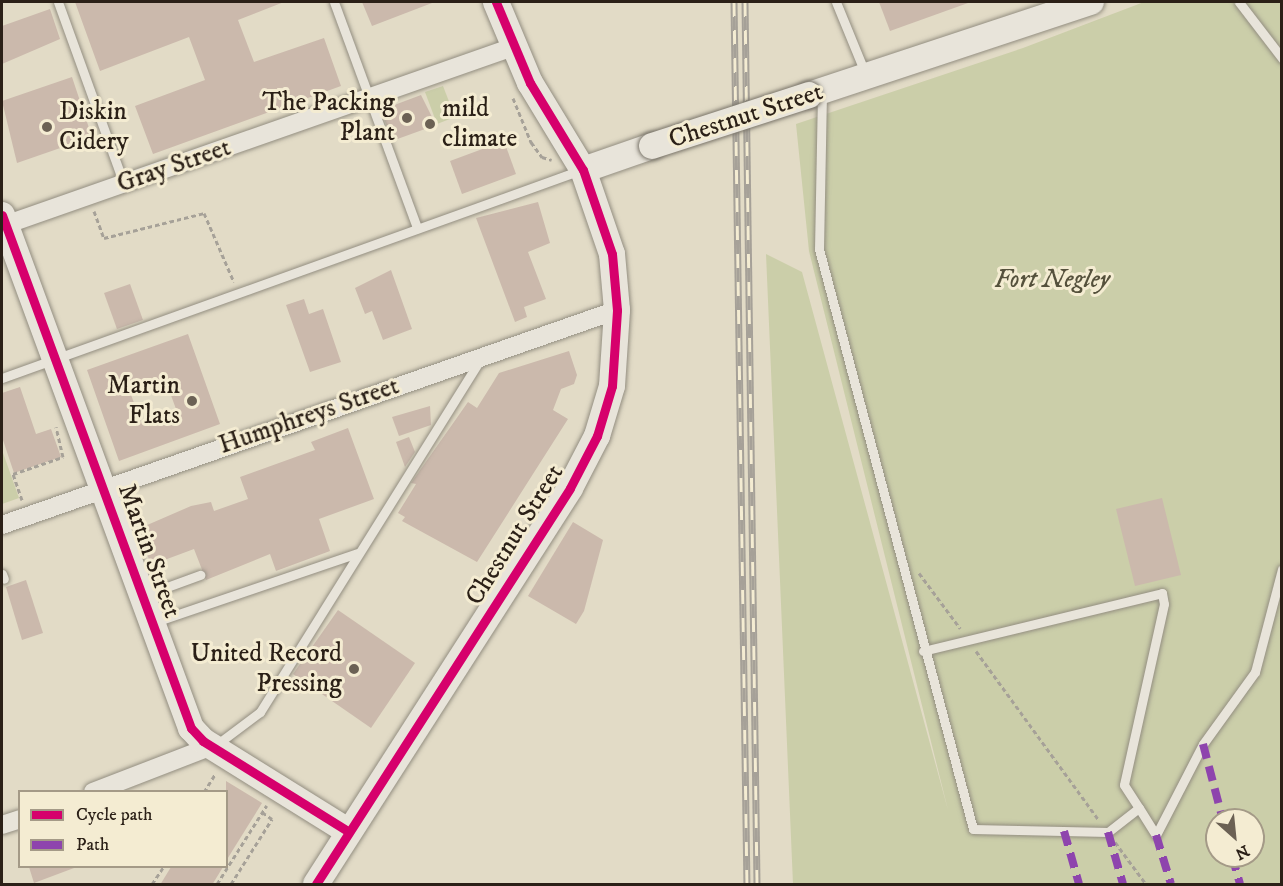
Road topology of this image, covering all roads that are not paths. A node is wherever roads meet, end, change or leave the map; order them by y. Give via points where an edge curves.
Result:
1 (58, 2) edge
2 (334, 2) edge
3 (496, 2) edge
4 (836, 2) edge
5 (1092, 2) edge
6 (1239, 2) edge
7 (513, 46) junction
8 (1281, 58) edge
9 (867, 77) junction
10 (815, 93) junction
11 (370, 99) junction
12 (572, 173) junction
13 (124, 184) junction
14 (3, 220) edge
15 (417, 228) junction
16 (617, 310) junction
17 (482, 356) junction
18 (55, 359) junction
19 (2, 378) edge
20 (104, 488) junction
21 (2, 525) edge
22 (358, 553) junction
23 (1281, 569) edge
24 (200, 575) dead end
25 (143, 596) junction
26 (152, 623) junction
27 (923, 651) junction
28 (215, 758) junction
29 (100, 790) edge
30 (1139, 808) junction
31 (18, 820) edge
32 (2, 825) edge
33 (346, 830) junction
34 (316, 885) edge

1 - 13 lane
2 - 11 lane
3 - 7 street
4 - 9 lane
5 - 9 street, Chestnut Street
6 - 8 lane
7 - 11 street, Gray Street
7 - 12 street
9 - 10 street, Chestnut Street
10 - 12 street, Chestnut Street, bridge
10 - 27 lane via 819,249
11 - 13 street, Gray Street
11 - 15 lane
12 - 15 lane
12 - 16 street, Chestnut Street via 612,254
13 - 14 street, Gray Street
14 - 18 street, Martin Street
15 - 18 lane
16 - 17 street, Humphreys Street
16 - 33 street, Chestnut Street via 612,386 597,436 435,704
17 - 20 street, Humphreys Street
17 - 22 lane
18 - 19 lane
18 - 20 street, Martin Street
20 - 21 street, Humphreys Street
20 - 25 street, Martin Street
22 - 26 lane
22 - 28 lane via 260,712
23 - 30 lane via 1254,672 1203,744 1156,835
24 - 25 lane
25 - 26 street, Martin Street
26 - 28 street, Martin Street via 191,728
27 - 30 lane via 973,829 1108,832
27 - 30 lane via 1162,593 1164,604 1124,784
28 - 29 street
28 - 33 street, Martin Street
31 - 32 street
33 - 34 street, Chestnut Street

